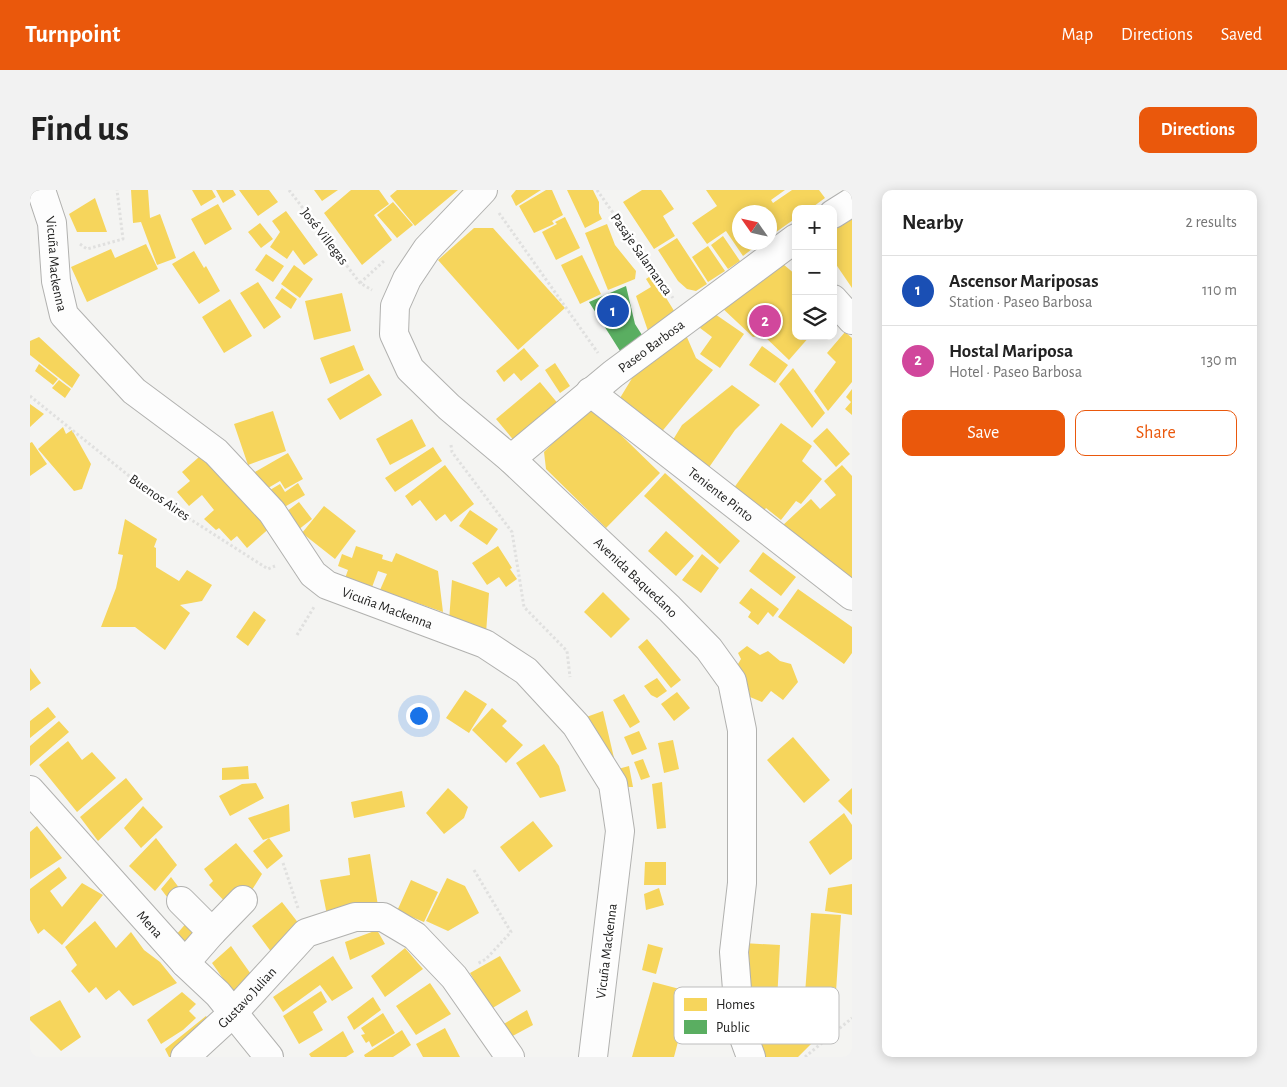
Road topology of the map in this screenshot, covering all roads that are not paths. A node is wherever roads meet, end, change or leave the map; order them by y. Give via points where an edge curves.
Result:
1 (41, 190) edge
2 (483, 190) edge
3 (852, 202) edge
4 (837, 211) edge
5 (792, 247) edge
6 (837, 303) edge
7 (852, 320) edge
8 (590, 392) junction
9 (511, 460) junction
10 (852, 596) edge
11 (30, 790) edge
12 (243, 900) dead end
13 (182, 901) dead end
14 (212, 932) junction
15 (186, 963) junction
16 (737, 987) edge
17 (233, 1013) junction
18 (746, 1044) edge
19 (185, 1057) edge
20 (269, 1057) edge
21 (510, 1057) edge
22 (594, 1057) edge
23 (751, 1057) edge

1 - 22 street, Vicuña Mackenna via 52,223 56,281 64,315 134,391 216,452 272,512 313,574 328,586 485,644 526,671 576,725 614,784 620,831
2 - 9 street, Avenida Baquedano via 427,249 407,279 395,306 394,334 410,369 448,408
3 - 4 street
5 - 8 street, Paseo Barbosa via 687,319
6 - 7 street
8 - 9 street, Paseo Barbosa
8 - 10 street, Teniente Pinto
9 - 16 street, Avenida Baquedano via 709,649 732,681 742,730 742,883 734,952
11 - 15 street, Mena
12 - 14 street
13 - 14 street
14 - 15 street
15 - 17 street, Mena
17 - 19 street, Gustavo Julian
17 - 20 street, Mena
17 - 21 street, Gustavo Julian via 306,933 355,917 383,917 415,936 454,977
18 - 23 street, Avenida Baquedano

